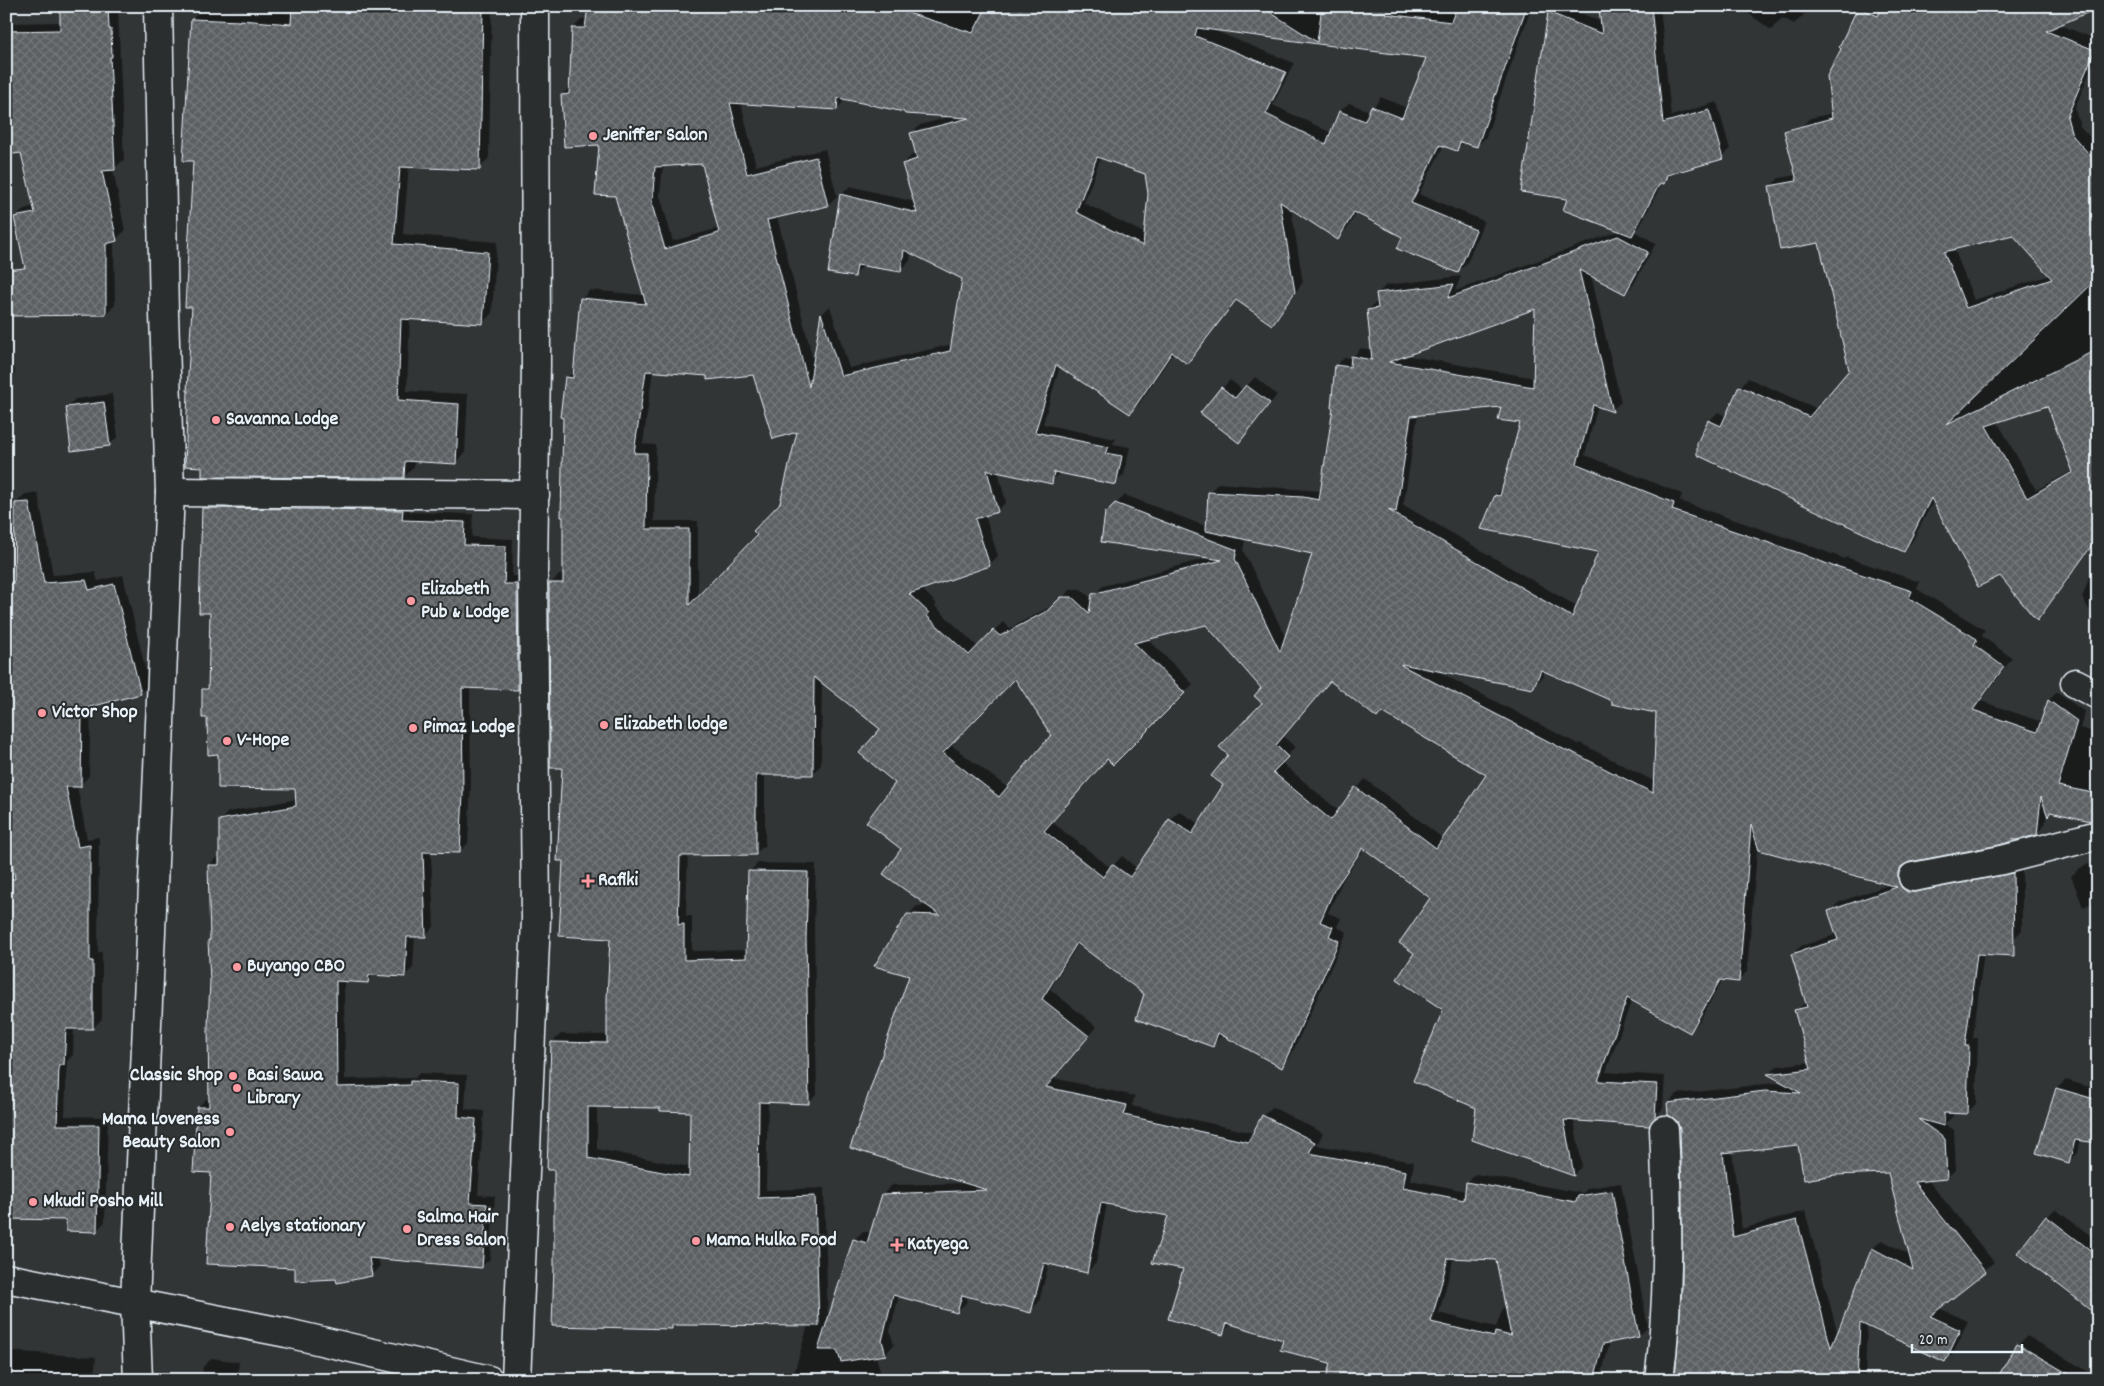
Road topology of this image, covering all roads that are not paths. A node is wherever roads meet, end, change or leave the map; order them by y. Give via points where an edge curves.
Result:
1 (158, 6) edge
2 (535, 6) edge
3 (170, 492) junction
4 (535, 495) junction
5 (2098, 836) edge
6 (1913, 877) dead end
7 (1664, 1130) dead end
8 (6, 1278) edge
9 (135, 1302) junction
10 (138, 1380) edge
11 (489, 1380) edge
12 (516, 1380) edge
13 (1659, 1380) edge

1 - 3 street
2 - 4 street
3 - 4 street
3 - 9 street
4 - 12 street via 536,919
5 - 6 street via 2002,860
7 - 13 street via 1668,1257 1665,1336
8 - 9 street
9 - 10 street
9 - 11 street via 288,1333

